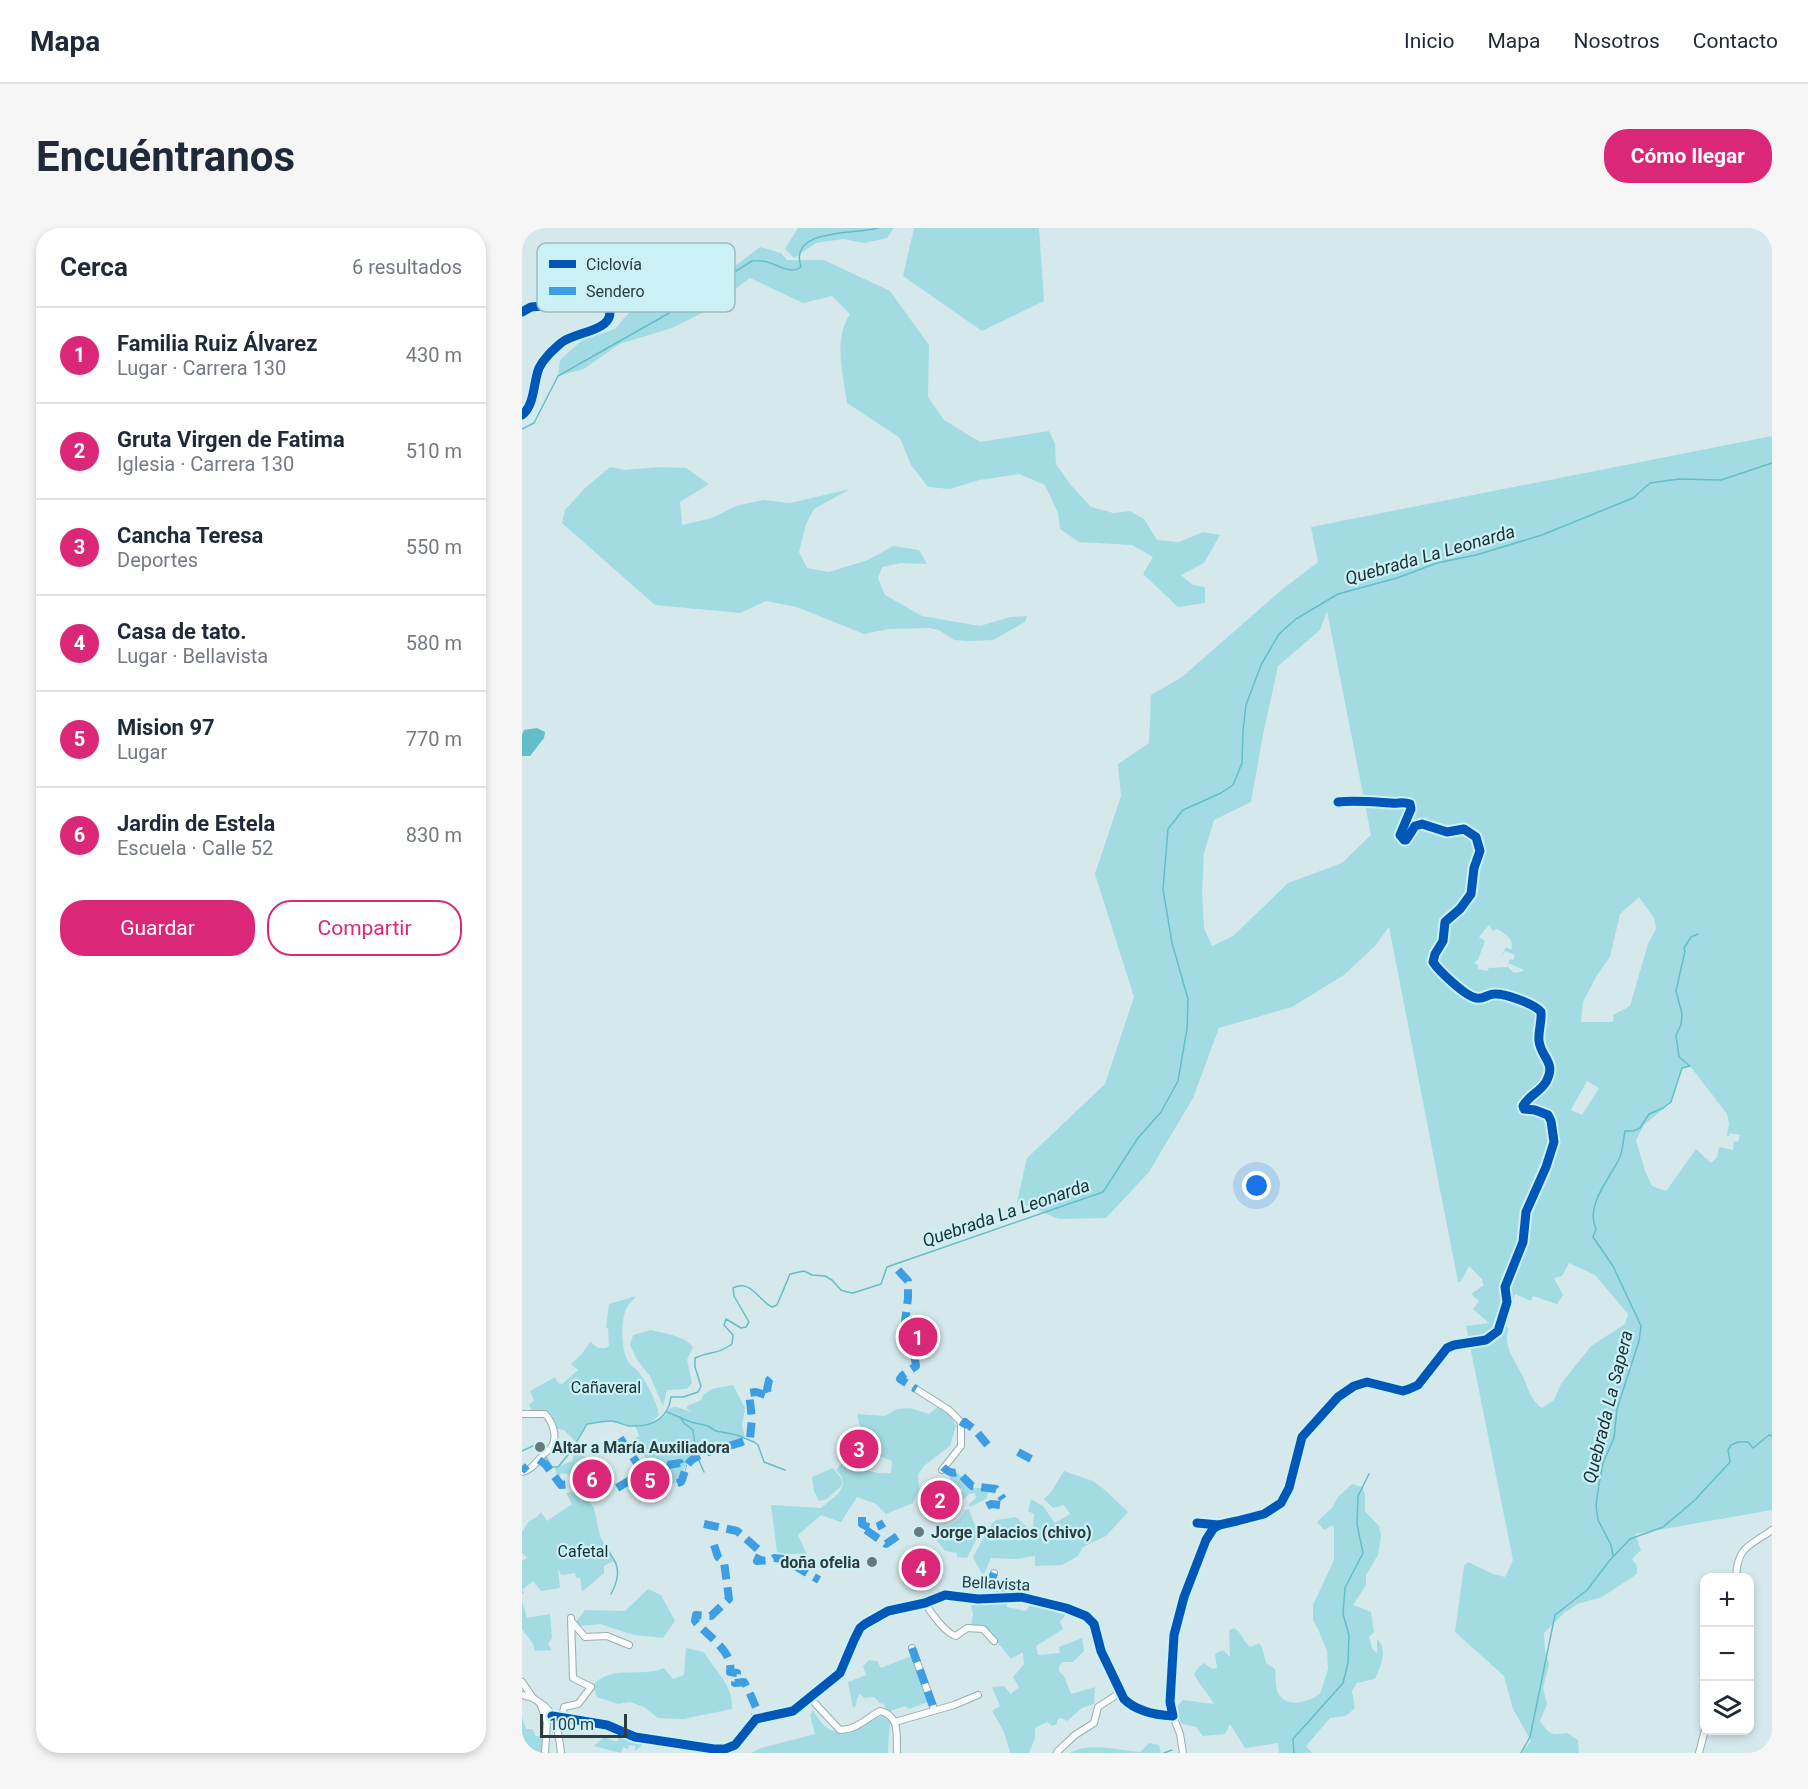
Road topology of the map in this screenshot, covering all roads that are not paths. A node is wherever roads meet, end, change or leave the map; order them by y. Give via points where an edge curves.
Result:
1 (537, 306) edge
2 (522, 312) edge
3 (610, 312) edge
4 (522, 415) edge
5 (1338, 802) dead end
6 (916, 1389) dead end
7 (522, 1414) edge
8 (942, 1470) dead end
9 (522, 1472) edge
10 (1197, 1523) dead end
11 (1219, 1525) junction
12 (1772, 1530) edge
13 (1737, 1573) edge
14 (994, 1574) dead end
15 (1009, 1598) junction
16 (925, 1603) junction
17 (994, 1641) dead end
18 (628, 1645) dead end
19 (912, 1648) dead end
20 (522, 1682) edge
21 (1121, 1692) junction
22 (522, 1695) edge
23 (978, 1695) dead end
24 (809, 1697) junction
25 (533, 1698) junction
26 (540, 1703) junction
27 (934, 1709) junction
28 (552, 1716) junction
29 (1173, 1716) junction
30 (562, 1718) junction
31 (896, 1722) junction
32 (1705, 1735) edge
33 (1057, 1752) edge
34 (544, 1753) edge
35 (561, 1753) edge
36 (897, 1753) edge
37 (1183, 1753) edge
38 (1699, 1753) edge

1 - 2 street
3 - 4 street via 601,326 564,340 548,355 540,365 527,412
5 - 11 street via 1410,804 1400,835 1404,840 1415,826 1422,824 1447,832 1464,829 1476,837 1480,851 1471,894 1445,922 1443,940 1433,962 1470,996 1478,999 1495,993 1541,1012 1539,1040 1550,1072 1540,1091 1523,1106 1548,1115 1554,1142 1526,1212 1522,1249 1505,1287 1507,1302 1494,1335 1447,1348 1418,1385 1409,1389 1367,1382 1338,1397 1302,1437 1289,1488 1281,1503 1264,1514
6 - 8 street via 961,1422 961,1446
7 - 9 street via 545,1414 554,1436 547,1452
10 - 11 street
11 - 29 street via 1206,1540 1177,1621 1171,1683
12 - 13 street via 1745,1548
14 - 15 street via 994,1586 1008,1593
15 - 16 street, Bellavista via 945,1595
15 - 21 street, Bellavista via 1033,1599 1086,1616
16 - 17 street via 952,1636 967,1628 983,1629
16 - 24 street, Bellavista via 888,1611 860,1628 840,1673
18 - 30 street via 607,1636 585,1637 571,1618 573,1678 591,1687 578,1704 564,1707
19 - 27 street
20 - 25 street
21 - 29 street, Bellavista via 1130,1705
21 - 33 street via 1098,1707 1094,1723
22 - 25 street
23 - 27 street
24 - 30 street, Bellavista via 793,1711 756,1719 740,1740 720,1749 635,1737 607,1725
24 - 31 street via 840,1730 857,1726 880,1711 892,1715
25 - 26 street
26 - 28 street
26 - 34 street via 548,1729
27 - 31 street
28 - 30 street, Bellavista
28 - 35 street
29 - 37 street
31 - 36 street
32 - 38 street

